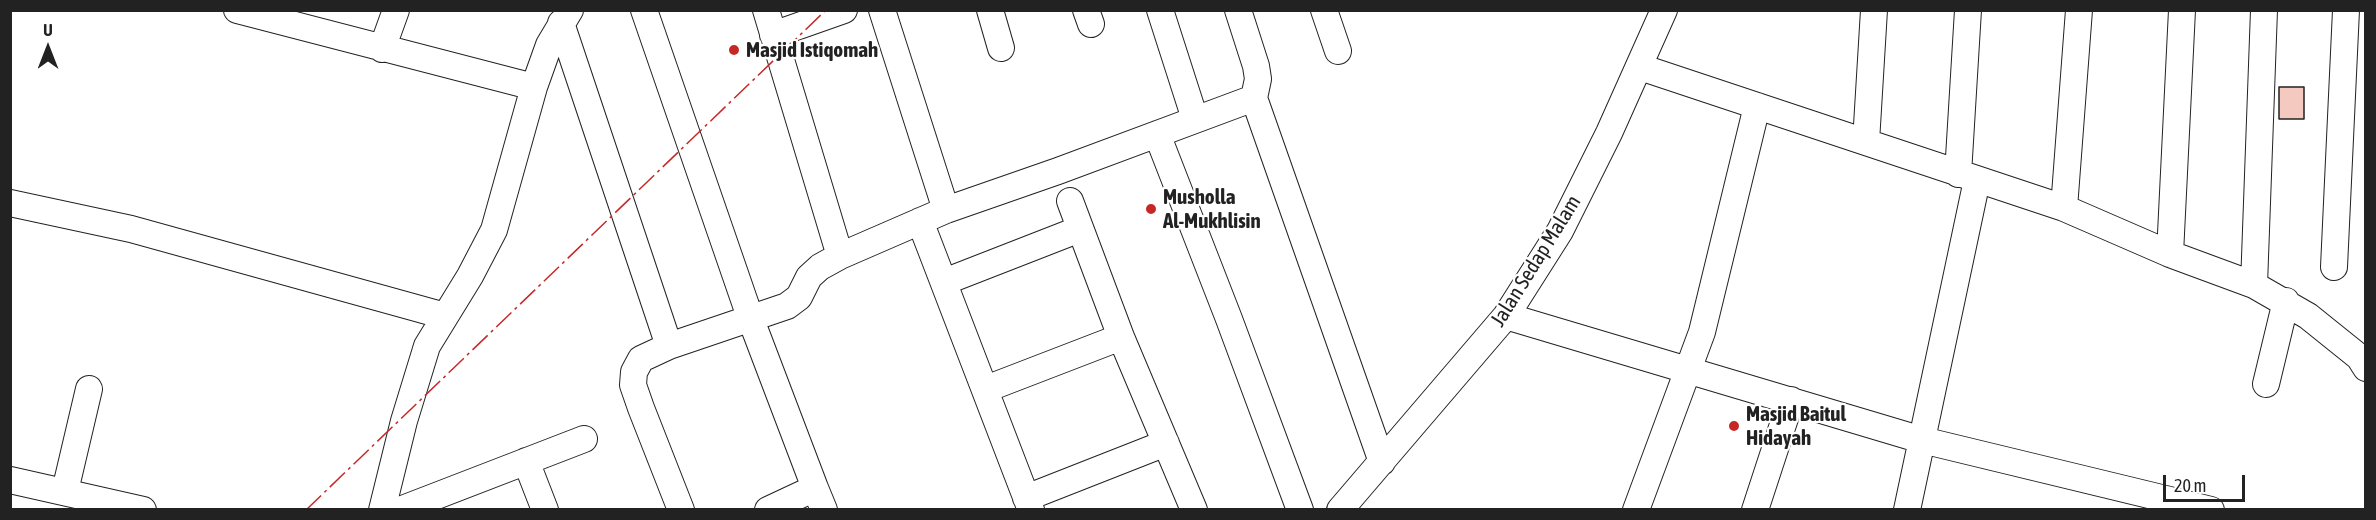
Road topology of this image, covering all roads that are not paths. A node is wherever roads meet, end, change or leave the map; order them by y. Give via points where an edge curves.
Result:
1 (237, 10) edge
2 (396, 10) edge
3 (644, 10) edge
4 (766, 10) edge
5 (844, 10) edge
6 (882, 10) edge
7 (990, 10) edge
8 (1160, 10) edge
9 (1238, 10) edge
10 (1324, 10) edge
11 (1664, 10) edge
12 (1874, 10) edge
13 (1968, 10) edge
14 (2079, 10) edge
15 (2182, 10) edge
16 (2264, 10) edge
17 (2346, 10) edge
18 (565, 17) edge
19 (773, 35) junction
20 (1002, 48) dead end
21 (382, 49) junction
22 (1338, 51) dead end
23 (1640, 67) junction
24 (534, 87) junction
25 (1254, 98) junction
26 (1757, 106) junction
27 (1195, 119) junction
28 (1157, 134) junction
29 (1866, 142) junction
30 (1968, 177) junction
31 (1070, 201) dead end
32 (10, 203) edge
33 (2064, 208) junction
34 (946, 210) junction
35 (920, 221) junction
36 (1080, 229) junction
37 (2170, 254) junction
38 (840, 256) junction
39 (2334, 267) dead end
40 (944, 282) junction
41 (2254, 285) junction
42 (2286, 301) junction
43 (445, 316) junction
44 (1506, 316) junction
45 (750, 317) junction
46 (1121, 337) junction
47 (669, 346) junction
48 (2363, 360) edge
49 (1688, 370) junction
50 (2266, 384) dead end
51 (89, 389) dead end
52 (986, 389) junction
53 (1791, 400) junction
54 (584, 439) dead end
55 (1922, 440) junction
56 (1166, 444) junction
57 (526, 461) junction
58 (1382, 462) junction
59 (10, 480) edge
60 (65, 491) junction
61 (820, 499) edge
62 (1028, 504) edge
63 (417, 507) edge
64 (143, 510) edge
65 (382, 510) edge
66 (545, 510) edge
67 (681, 510) edge
68 (768, 510) edge
69 (1194, 510) edge
70 (1300, 510) edge
71 (1340, 510) edge
72 (1636, 510) edge
73 (1755, 510) edge
74 (1907, 510) edge
75 (2211, 510) edge

1 - 21 street
2 - 21 street
3 - 45 street
4 - 19 street
5 - 19 street
6 - 34 street
7 - 20 street
8 - 27 street
9 - 25 street via 1256,66
10 - 22 street
11 - 23 street, Jalan Sedap Malam
12 - 29 street
13 - 30 street
14 - 33 street
15 - 37 street
16 - 41 street
17 - 39 street
18 - 24 street via 549,45
18 - 47 street
19 - 38 street
21 - 24 street
23 - 26 street
23 - 44 street, Jalan Sedap Malam via 1560,231
24 - 43 street via 494,230
25 - 27 street
25 - 58 street
26 - 29 street
26 - 49 street via 1713,293
27 - 28 street
28 - 34 street
28 - 70 street
29 - 30 street
30 - 33 street
30 - 55 street
31 - 36 street
32 - 43 street via 131,229
33 - 37 street
34 - 35 street
35 - 38 street
35 - 40 street
36 - 40 street
36 - 46 street
37 - 41 street
38 - 45 street via 809,276 799,297 787,306
40 - 52 street
41 - 42 street
42 - 48 street
42 - 50 street
43 - 65 street via 427,346
44 - 49 street
44 - 58 street, Jalan Sedap Malam
45 - 47 street
45 - 61 street
46 - 52 street
46 - 56 street
47 - 67 street via 641,359 633,385
49 - 53 street
49 - 72 street
51 - 60 street
52 - 62 street
53 - 55 street
53 - 73 street
54 - 57 street
55 - 74 street
55 - 75 street
56 - 62 street
56 - 69 street
57 - 63 street
57 - 66 street
58 - 71 street, Jalan Sedap Malam
59 - 60 street
60 - 64 street
61 - 68 street

